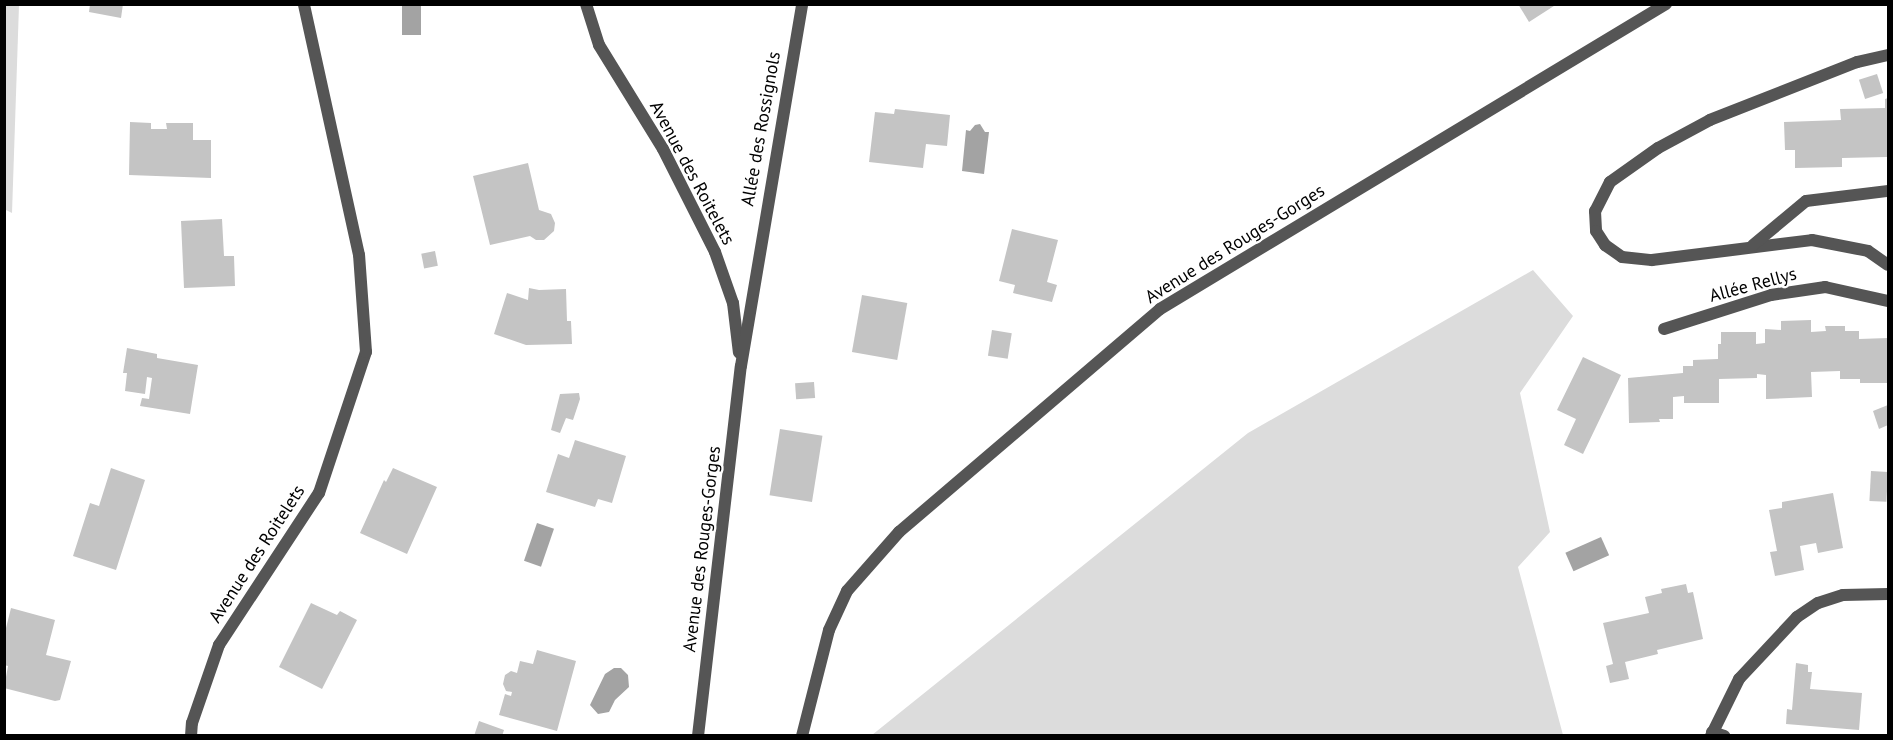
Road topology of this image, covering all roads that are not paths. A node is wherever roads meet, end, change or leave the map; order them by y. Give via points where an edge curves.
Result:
1 (304, 4) edge
2 (586, 4) edge
3 (802, 4) edge
4 (1666, 4) edge
5 (1888, 55) edge
6 (1888, 191) edge
7 (1752, 246) junction
8 (1888, 265) edge
9 (1888, 301) edge
10 (1664, 329) dead end
11 (741, 366) junction
12 (1888, 594) edge
13 (1716, 734) edge
14 (191, 735) edge
15 (698, 735) edge
16 (802, 735) edge

1 - 14 street, Avenue des Roitelets via 359,255 366,352 319,493 219,645
2 - 11 street, Avenue des Roitelets via 598,45 663,149 715,252 733,303
3 - 11 street, Allée des Rossignols
4 - 16 street, Avenue des Rouges-Gorges via 1160,309 899,532 848,591 829,630
5 - 7 street via 1857,62 1710,120 1658,148 1610,182 1595,211 1596,231 1605,245 1622,257 1652,260
6 - 7 street via 1806,201
7 - 8 street via 1812,240 1868,252
9 - 10 street, Allée Rellys via 1825,286 1770,295
11 - 15 street, Avenue des Rouges-Gorges
12 - 13 street via 1843,595 1818,603 1797,617 1739,679

